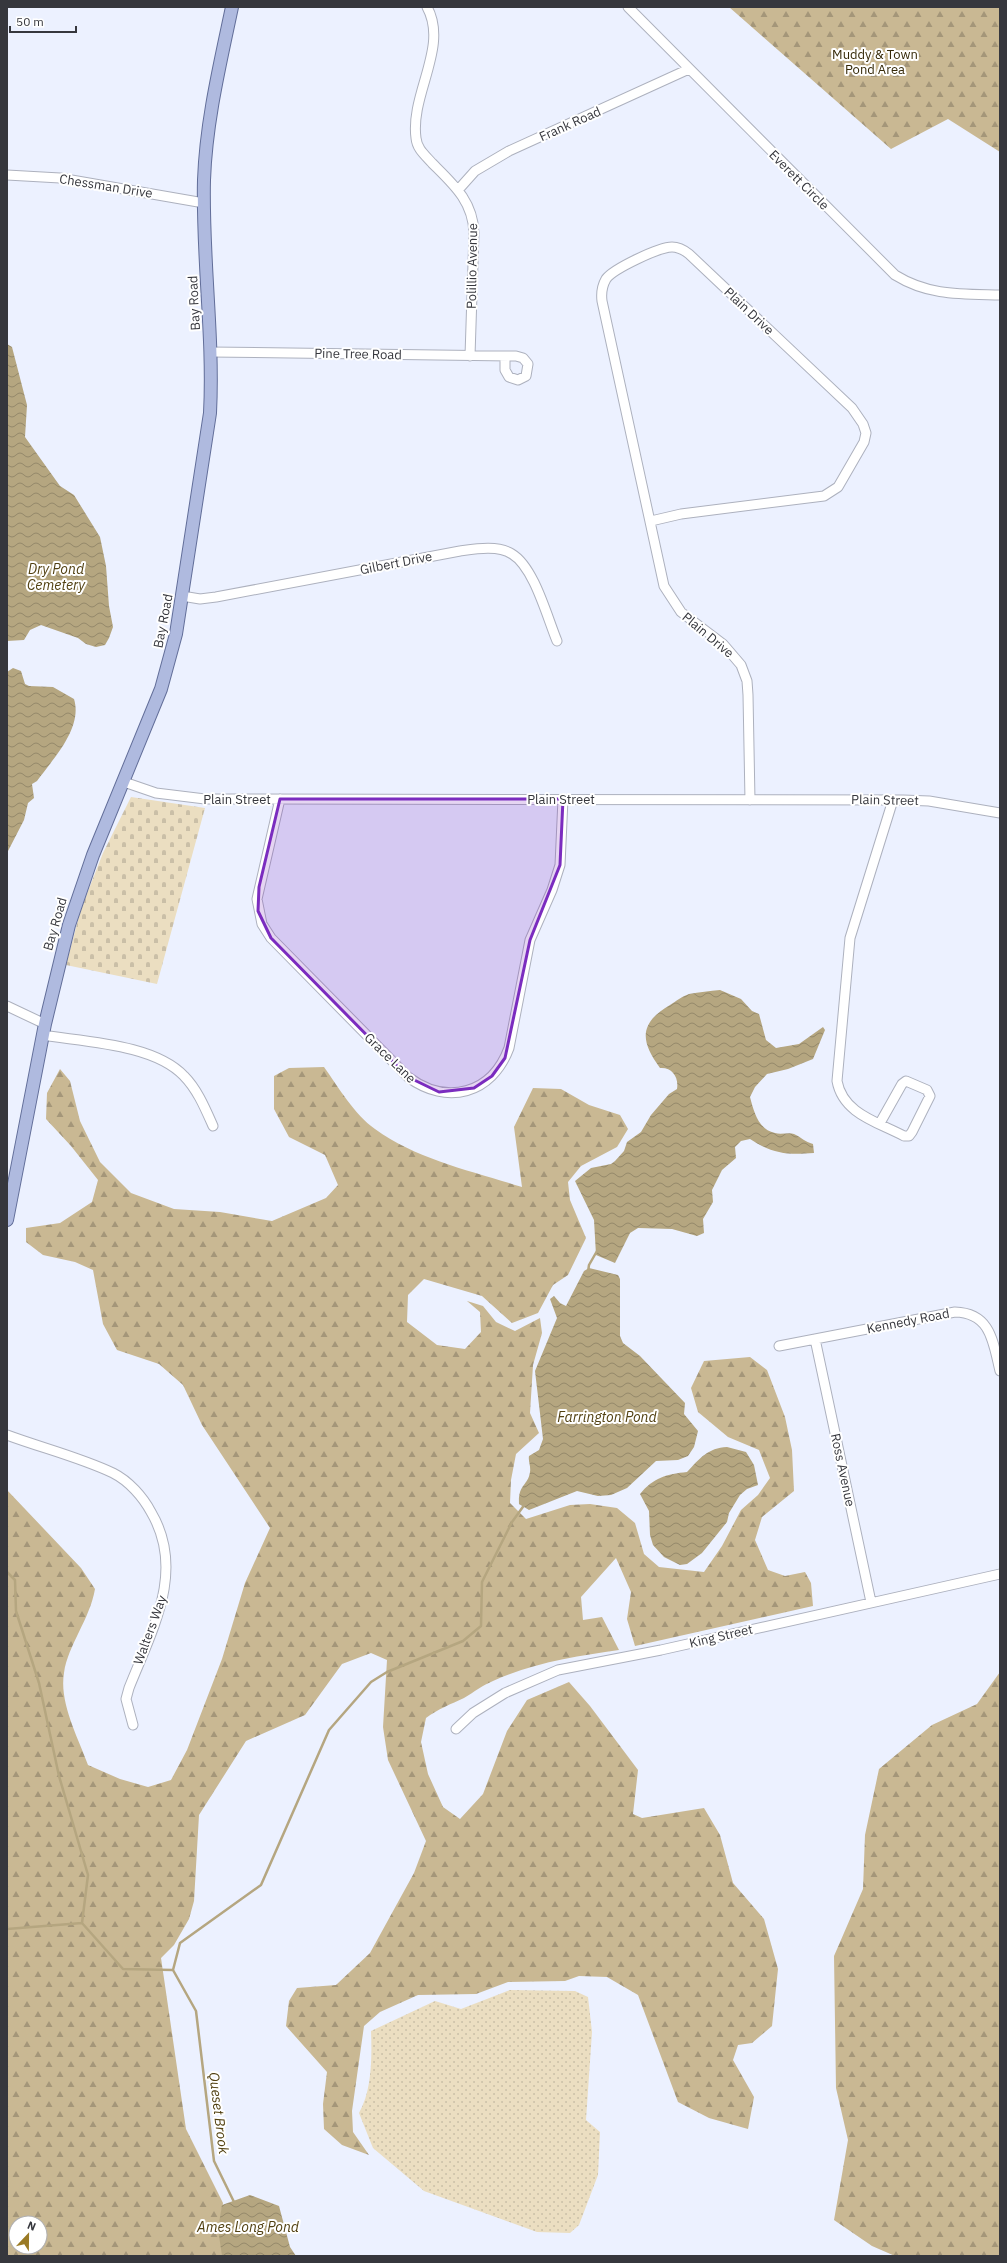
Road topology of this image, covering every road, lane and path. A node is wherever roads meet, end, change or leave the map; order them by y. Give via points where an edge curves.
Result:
1 (232, 7) edge
2 (427, 7) edge
3 (628, 7) edge
4 (689, 69) junction
5 (7, 175) edge
6 (458, 190) junction
7 (204, 203) junction
8 (1000, 295) edge
9 (210, 352) junction
10 (470, 356) junction
11 (505, 356) dead end
12 (652, 521) junction
13 (182, 596) junction
14 (557, 641) dead end
15 (124, 782) junction
16 (280, 799) junction
17 (563, 799) junction
18 (750, 800) junction
19 (892, 800) junction
20 (1000, 813) edge
21 (7, 1006) edge
22 (43, 1030) junction
23 (880, 1123) junction
24 (212, 1126) dead end
25 (7, 1220) edge
26 (814, 1339) junction
27 (779, 1346) dead end
28 (1000, 1371) edge
29 (7, 1435) edge
30 (1000, 1574) edge
31 (871, 1602) junction
32 (133, 1725) dead end
33 (456, 1729) dead end

1 - 7 main road, Bay Road via 209,130
2 - 6 street, Polillio Avenue via 435,34 418,104 416,138 423,153
3 - 4 street, Everett Circle
4 - 6 street, Frank Road via 509,151 475,171
4 - 8 street, Everett Circle via 895,275 922,289 937,292
5 - 7 street, Chessman Drive via 60,178
6 - 10 street, Polillio Avenue via 470,209 474,226
7 - 9 main road, Bay Road
9 - 10 street, Pine Tree Road
9 - 13 main road, Bay Road via 211,391 206,444
10 - 11 street, Pine Tree Road
12 - 12 street, Plain Drive via 602,291 606,279 616,270 671,247 689,254 852,408 863,424 866,438 838,487 824,496 681,514
12 - 18 street, Plain Drive via 661,574 671,599 688,618 733,653 744,673 748,695
13 - 14 street, Gilbert Drive via 200,599 216,597 477,548 501,550 520,560 530,575
13 - 15 main road, Bay Road via 176,634 161,689
15 - 16 street, Plain Street via 156,793 192,799
15 - 22 main road, Bay Road via 75,903
16 - 17 street, Plain Street
16 - 17 street, Grace Lane via 257,899 262,924 271,938 408,1077 428,1089 451,1093 468,1090 484,1083 500,1068 507,1053 530,940 560,865
17 - 18 street, Plain Street
18 - 19 street, Plain Street
19 - 20 street, Plain Street via 930,801
19 - 23 street via 850,938 838,1063 838,1081 842,1096 862,1116
21 - 22 street
22 - 24 street via 142,1051 165,1060 191,1084
22 - 25 main road, Bay Road
23 - 23 street via 904,1082 911,1082 930,1094 930,1099 909,1136 904,1136
26 - 27 street, Kennedy Road
26 - 28 street, Kennedy Road via 955,1312 967,1312 986,1326 992,1336
26 - 31 street, Ross Avenue
29 - 32 street, Walters Way via 115,1474 146,1502 159,1525 166,1549 165,1588 156,1621 126,1699
30 - 31 street, King Street
31 - 33 street, King Street via 661,1650 558,1670 505,1693 473,1713

